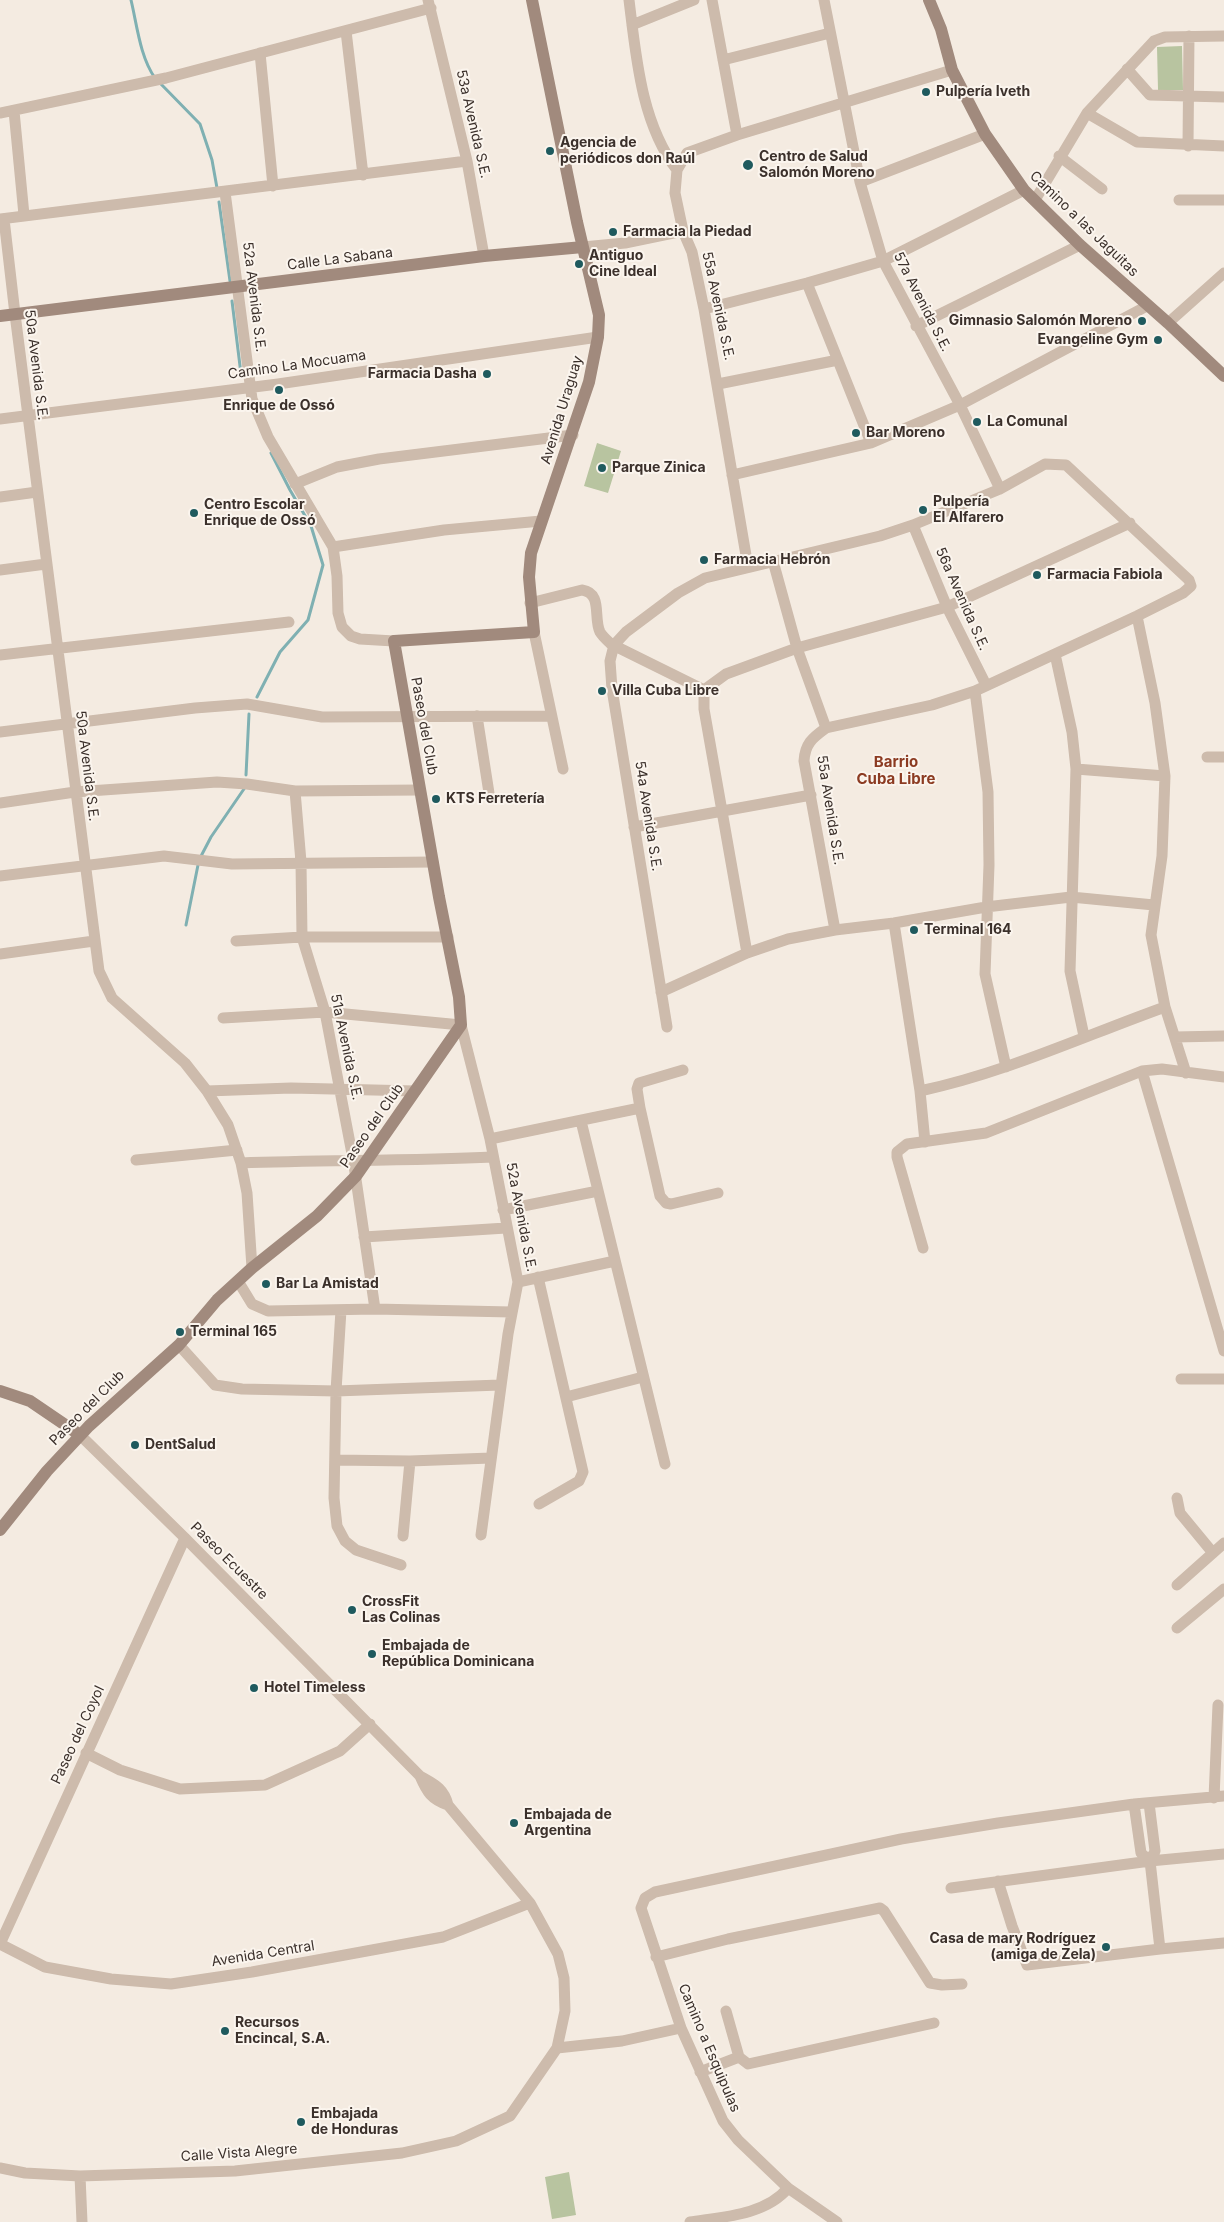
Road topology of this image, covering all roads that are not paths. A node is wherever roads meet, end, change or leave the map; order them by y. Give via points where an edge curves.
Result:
1 (532, 0) edge
2 (629, 0) edge
3 (694, 0) edge
4 (712, 0) edge
5 (824, 0) edge
6 (930, 0) edge
7 (430, 4) edge
8 (632, 25) junction
9 (346, 31) junction
10 (830, 33) junction
11 (1189, 36) junction
12 (1224, 36) edge
13 (260, 53) junction
14 (723, 60) junction
15 (1126, 69) junction
16 (952, 70) junction
17 (1188, 96) junction
18 (1224, 97) edge
19 (844, 104) junction
20 (14, 111) junction
21 (0, 113) edge
22 (1087, 113) junction
23 (985, 134) junction
24 (737, 135) junction
25 (1188, 146) junction
26 (1224, 146) edge
27 (1059, 156) junction
28 (467, 161) junction
29 (677, 170) junction
30 (363, 175) junction
31 (860, 182) junction
32 (273, 186) junction
33 (1102, 189) dead end
34 (1024, 190) junction
35 (225, 192) junction
36 (1036, 200) junction
37 (1180, 200) dead end
38 (1224, 200) edge
39 (24, 215) junction
40 (2, 219) edge
41 (683, 231) junction
42 (1080, 245) junction
43 (583, 248) junction
44 (484, 256) junction
45 (883, 261) junction
46 (1224, 273) edge
47 (807, 283) junction
48 (238, 288) junction
49 (1147, 306) junction
50 (704, 309) junction
51 (14, 314) junction
52 (0, 316) edge
53 (1168, 323) junction
54 (916, 326) junction
55 (598, 337) junction
56 (838, 360) junction
57 (1224, 376) edge
58 (718, 384) junction
59 (250, 387) junction
60 (960, 405) junction
61 (27, 416) junction
62 (0, 420) edge
63 (573, 435) junction
64 (871, 443) junction
65 (732, 476) junction
66 (295, 484) junction
67 (1000, 489) junction
68 (37, 492) junction
69 (0, 497) edge
70 (542, 521) junction
71 (1130, 523) junction
72 (913, 525) junction
73 (333, 547) junction
74 (773, 561) junction
75 (46, 564) junction
76 (748, 567) junction
77 (0, 570) edge
78 (530, 603) junction
79 (947, 607) junction
80 (1137, 616) junction
81 (289, 622) dead end
82 (534, 632) junction
83 (394, 641) junction
84 (614, 645) junction
85 (57, 648) junction
86 (797, 648) junction
87 (1055, 654) junction
88 (0, 655) edge
89 (986, 686) junction
90 (704, 690) junction
91 (975, 691) junction
92 (408, 716) junction
93 (477, 716) junction
94 (551, 716) junction
95 (66, 723) junction
96 (826, 728) junction
97 (0, 732) edge
98 (1207, 757) dead end
99 (1224, 757) edge
100 (563, 768) dead end
101 (1076, 769) junction
102 (1165, 776) junction
103 (420, 790) junction
104 (295, 791) junction
105 (75, 792) junction
106 (489, 793) dead end
107 (811, 796) junction
108 (0, 803) edge
109 (723, 811) junction
110 (634, 827) junction
111 (301, 862) junction
112 (433, 862) junction
113 (84, 867) junction
114 (0, 876) edge
115 (1071, 897) junction
116 (1154, 905) junction
117 (986, 907) junction
118 (894, 923) junction
119 (835, 930) junction
120 (302, 937) junction
121 (448, 937) junction
122 (94, 941) junction
123 (236, 941) dead end
124 (747, 952) junction
125 (0, 954) edge
126 (661, 992) junction
127 (1165, 1007) junction
128 (325, 1012) junction
129 (223, 1018) dead end
130 (461, 1025) junction
131 (667, 1027) dead end
132 (1084, 1036) junction
133 (1224, 1036) edge
134 (1175, 1037) junction
135 (1006, 1067) junction
136 (683, 1070) dead end
137 (1142, 1072) junction
138 (1186, 1073) junction
139 (1224, 1077) edge
140 (340, 1089) junction
141 (207, 1090) junction
142 (415, 1091) junction
143 (920, 1091) junction
144 (640, 1108) junction
145 (581, 1121) junction
146 (490, 1139) junction
147 (925, 1142) junction
148 (237, 1150) junction
149 (493, 1156) junction
150 (353, 1159) junction
151 (136, 1160) dead end
152 (368, 1160) junction
153 (242, 1163) junction
154 (356, 1176) junction
155 (598, 1191) junction
156 (718, 1193) dead end
157 (503, 1210) junction
158 (506, 1228) junction
159 (364, 1237) junction
160 (923, 1248) dead end
161 (615, 1261) junction
162 (252, 1268) junction
163 (538, 1277) junction
164 (238, 1281) junction
165 (518, 1282) junction
166 (375, 1309) junction
167 (341, 1310) junction
168 (511, 1312) junction
169 (179, 1345) junction
170 (1224, 1351) edge
171 (644, 1377) junction
172 (1181, 1379) dead end
173 (1224, 1379) edge
174 (500, 1385) junction
175 (336, 1391) junction
176 (0, 1392) edge
177 (566, 1397) junction
178 (80, 1435) junction
179 (491, 1458) junction
180 (336, 1460) junction
181 (410, 1461) junction
182 (664, 1464) dead end
183 (1177, 1498) dead end
184 (539, 1504) dead end
185 (0, 1530) edge
186 (481, 1535) dead end
187 (403, 1536) dead end
188 (185, 1538) junction
189 (1224, 1543) edge
190 (1213, 1553) junction
191 (401, 1565) dead end
192 (1177, 1585) dead end
193 (1224, 1589) edge
194 (1177, 1628) dead end
195 (1218, 1705) dead end
196 (370, 1724) junction
197 (86, 1753) junction
198 (1219, 1797) edge
199 (1149, 1803) junction
200 (1134, 1804) junction
201 (1224, 1854) edge
202 (1150, 1861) junction
203 (998, 1881) junction
204 (951, 1888) dead end
205 (530, 1903) junction
206 (0, 1944) edge
207 (1224, 1944) edge
208 (1160, 1949) junction
209 (656, 1957) junction
210 (962, 1984) dead end
211 (726, 2011) dead end
212 (934, 2023) dead end
213 (681, 2028) junction
214 (557, 2048) junction
215 (739, 2057) junction
216 (700, 2072) junction
217 (0, 2168) edge
218 (80, 2176) junction
219 (788, 2188) junction
220 (82, 2222) edge
221 (690, 2222) edge
222 (837, 2222) edge

1 - 43 street, Avenida Uraguay
2 - 8 street
3 - 8 street
4 - 14 street
5 - 10 street, 57a Avenida S.E.
6 - 16 street, Camino a las Jaguitas
7 - 9 street
7 - 28 street, 53a Avenida S.E.
8 - 29 street via 642,91 667,156
9 - 13 street
9 - 30 street
10 - 14 street
10 - 19 street, 57a Avenida S.E.
11 - 12 street
11 - 15 street via 1165,36 1154,41
11 - 17 street
13 - 20 street via 166,78
13 - 32 street
14 - 24 street
15 - 17 street via 1150,95
15 - 22 street
16 - 19 street
16 - 23 street, Camino a las Jaguitas
17 - 18 street
17 - 25 street
19 - 24 street
19 - 31 street, 57a Avenida S.E.
20 - 21 street
20 - 39 street
22 - 25 street via 1133,140
22 - 27 street
23 - 31 street
23 - 34 street, Camino a las Jaguitas
24 - 29 street via 687,153
25 - 26 street
27 - 33 street
27 - 36 street
28 - 30 street
28 - 44 street, 53a Avenida S.E.
29 - 41 street, 55a Avenida S.E. via 675,193
30 - 32 street
31 - 45 street, 57a Avenida S.E.
32 - 35 street
34 - 36 street, Camino a las Jaguitas
34 - 45 street
35 - 39 street
35 - 48 street, 52a Avenida S.E.
36 - 42 street, Camino a las Jaguitas
37 - 38 street
39 - 40 street
40 - 51 street, 50a Avenida S.E.
41 - 43 street, Calle La Sabana
41 - 50 street, 55a Avenida S.E. via 692,252
42 - 49 street, Camino a las Jaguitas
42 - 54 street
43 - 44 street, Calle La Sabana
43 - 55 street, Avenida Uraguay via 599,314
44 - 48 street, Calle La Sabana
45 - 47 street
45 - 54 street, 57a Avenida S.E.
46 - 53 street
47 - 50 street
47 - 56 street
48 - 51 street, Calle La Sabana
48 - 59 street, 52a Avenida S.E.
49 - 53 street, Camino a las Jaguitas
49 - 60 street
50 - 58 street, 55a Avenida S.E.
51 - 52 street, Calle La Sabana
51 - 61 street, 50a Avenida S.E.
53 - 57 street, Camino a las Jaguitas
54 - 60 street, 57a Avenida S.E.
55 - 59 street, Camino La Mocuama
55 - 63 street, Avenida Uraguay
56 - 58 street
56 - 64 street
58 - 65 street, 55a Avenida S.E.
59 - 61 street, Camino La Mocuama
59 - 66 street, 52a Avenida S.E. via 268,437
60 - 64 street
60 - 67 street, 57a Avenida S.E.
61 - 62 street, Camino La Mocuama
61 - 68 street, 50a Avenida S.E.
63 - 66 street via 379,459 337,467
63 - 70 street, Avenida Uraguay
64 - 65 street
65 - 76 street, 55a Avenida S.E.
66 - 73 street, 52a Avenida S.E.
67 - 71 street via 1046,464 1066,465
67 - 72 street
68 - 69 street
68 - 75 street, 50a Avenida S.E.
70 - 73 street via 444,530
70 - 78 street, Avenida Uraguay via 531,553
71 - 79 street
71 - 80 street via 1190,580 1191,586
72 - 74 street
72 - 79 street, 56a Avenida S.E.
73 - 83 street, 52a Avenida S.E. via 342,627 360,639
74 - 76 street
74 - 86 street
75 - 77 street
75 - 85 street, 50a Avenida S.E.
76 - 84 street via 706,578 678,594 626,632
78 - 82 street, Avenida Uraguay
78 - 84 street via 589,591 594,596 600,632
79 - 86 street
79 - 89 street, 56a Avenida S.E.
80 - 87 street
80 - 102 street via 1155,703
81 - 85 street
82 - 83 street
82 - 94 street, Avenida Uraguay
83 - 92 street, Paseo del Club
84 - 90 street
84 - 110 street, 54a Avenida S.E. via 610,661 612,689
85 - 88 street
85 - 95 street, 50a Avenida S.E.
86 - 90 street via 726,674
86 - 96 street
87 - 89 street
87 - 101 street via 1072,732
89 - 91 street
90 - 109 street via 704,709
91 - 96 street via 932,705
91 - 117 street via 988,792
92 - 93 street
92 - 95 street via 322,717 248,704
92 - 103 street, Paseo del Club
93 - 94 street
93 - 106 street
94 - 100 street, Avenida Uraguay
95 - 97 street
95 - 105 street, 50a Avenida S.E.
96 - 107 street, 55a Avenida S.E. via 805,746 804,761
98 - 99 street
101 - 102 street
101 - 115 street
102 - 116 street via 1162,856
103 - 104 street
103 - 112 street, Paseo del Club
104 - 105 street via 217,782
104 - 111 street, 51a Avenida S.E.
105 - 108 street
105 - 113 street, 50a Avenida S.E.
107 - 109 street
107 - 119 street, 55a Avenida S.E.
109 - 110 street
109 - 124 street
110 - 126 street, 54a Avenida S.E.
111 - 112 street
111 - 113 street via 232,864 164,856
111 - 120 street, 51a Avenida S.E.
112 - 121 street, Paseo del Club
113 - 114 street
113 - 122 street, 50a Avenida S.E.
115 - 116 street
115 - 117 street
115 - 132 street via 1070,971
116 - 127 street via 1151,935
117 - 118 street
117 - 135 street via 985,974
118 - 119 street
118 - 143 street
119 - 124 street via 788,939
120 - 121 street
120 - 123 street
120 - 128 street, 51a Avenida S.E.
121 - 130 street, Paseo del Club
122 - 125 street
122 - 141 street, 50a Avenida S.E. via 99,971 112,998 185,1063
124 - 126 street
126 - 131 street, 54a Avenida S.E.
127 - 132 street
127 - 134 street
128 - 129 street
128 - 130 street
128 - 140 street, 51a Avenida S.E.
130 - 142 street, Paseo del Club
130 - 146 street, 52a Avenida S.E.
132 - 135 street
133 - 134 street
134 - 138 street
135 - 143 street
136 - 144 street via 640,1083 637,1089
137 - 138 street via 1162,1069
137 - 147 street via 986,1133
137 - 170 street
138 - 139 street
140 - 141 street
140 - 142 street
140 - 150 street, 51a Avenida S.E.
141 - 148 street, 50a Avenida S.E. via 228,1125
142 - 152 street, Paseo del Club
143 - 147 street
144 - 145 street
144 - 156 street via 660,1196 666,1203
145 - 146 street
145 - 155 street
146 - 149 street, 52a Avenida S.E.
147 - 160 street via 907,1144 897,1152
148 - 151 street
148 - 153 street, 50a Avenida S.E.
149 - 152 street
149 - 157 street, 52a Avenida S.E.
150 - 152 street
150 - 153 street
150 - 154 street, 51a Avenida S.E.
152 - 154 street, Paseo del Club
153 - 162 street, 50a Avenida S.E.
154 - 159 street, 51a Avenida S.E.
154 - 162 street, Paseo del Club via 317,1216
155 - 157 street
155 - 161 street
157 - 158 street, 52a Avenida S.E.
158 - 159 street
158 - 165 street, 52a Avenida S.E.
159 - 166 street, 51a Avenida S.E.
161 - 163 street
161 - 171 street
162 - 164 street, Paseo del Club
163 - 165 street
163 - 177 street
164 - 167 street via 252,1304 268,1311
164 - 169 street, Paseo del Club via 217,1300
165 - 168 street, 52a Avenida S.E.
166 - 167 street
166 - 168 street
167 - 175 street
168 - 174 street, 52a Avenida S.E.
169 - 175 street via 214,1385 242,1389
169 - 178 street, Paseo del Club via 108,1406
171 - 177 street
171 - 182 street
172 - 173 street
174 - 175 street
174 - 179 street, 52a Avenida S.E.
175 - 180 street
176 - 178 street, Paseo Ecuestre via 30,1401
177 - 184 street via 583,1472 579,1481
178 - 185 street, Paseo del Club via 46,1471
178 - 188 street, Paseo Ecuestre
179 - 181 street
179 - 186 street, 52a Avenida S.E.
180 - 181 street
180 - 191 street via 334,1498 337,1526 345,1540 356,1550
181 - 187 street
183 - 190 street via 1180,1513
188 - 196 street, Paseo Ecuestre
188 - 197 street, Paseo del Coyol
189 - 190 street
190 - 192 street
193 - 194 street
195 - 198 street
196 - 197 street via 340,1751 265,1785 180,1789 120,1770
196 - 205 street, Paseo Ecuestre via 420,1776 440,1787 446,1794 448,1805
197 - 206 street, Paseo del Coyol
198 - 199 street
199 - 200 street
199 - 202 street via 1155,1851
200 - 202 street via 1141,1853
200 - 209 street, Camino a Esquipulas via 901,1840 655,1892 645,1898 642,1908
201 - 202 street
202 - 203 street
202 - 208 street
203 - 204 street
203 - 208 street via 1028,1965
205 - 206 street, Avenida Central via 443,1937 171,1984 112,1979 45,1967
205 - 214 street, Paseo Ecuestre via 547,1929 564,1978 565,2011
207 - 208 street
209 - 210 street via 880,1908 930,1983 942,1986
209 - 213 street, Camino a Esquipulas
211 - 215 street
212 - 215 street via 753,2064 742,2062
213 - 214 street
213 - 216 street, Camino a Esquipulas
214 - 218 street, Calle Vista Alegre via 510,2116 456,2141 402,2153 236,2171
215 - 216 street
216 - 219 street, Camino a Esquipulas via 723,2121
217 - 218 street, Calle Vista Alegre
218 - 220 street
219 - 221 street via 782,2196 756,2209
219 - 222 street, Camino a Esquipulas

